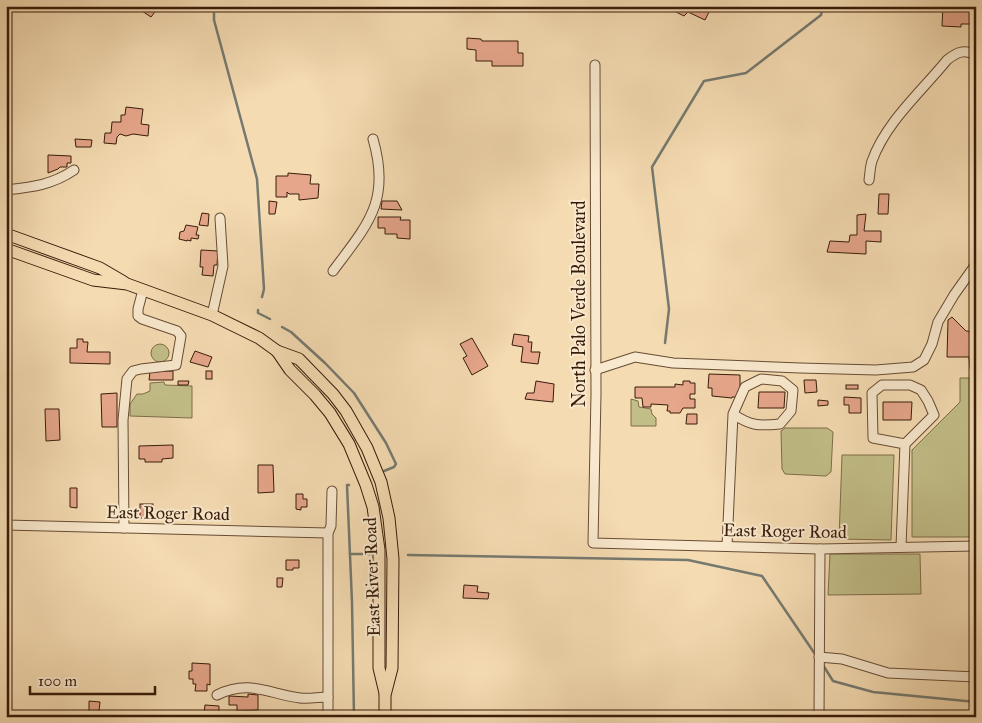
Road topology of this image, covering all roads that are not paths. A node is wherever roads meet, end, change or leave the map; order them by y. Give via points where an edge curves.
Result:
1 (976, 55) edge
2 (595, 65) dead end
3 (373, 139) dead end
4 (74, 170) dead end
5 (869, 180) dead end
6 (6, 190) edge
7 (220, 218) dead end
8 (6, 234) edge
9 (6, 249) edge
10 (976, 264) edge
11 (334, 271) dead end
12 (127, 284) junction
13 (143, 290) junction
14 (212, 315) junction
15 (595, 370) junction
16 (733, 414) junction
17 (905, 444) junction
18 (332, 491) dead end
19 (6, 525) edge
20 (124, 528) junction
21 (328, 533) junction
22 (593, 543) joint
23 (727, 546) junction
24 (976, 546) edge
25 (901, 547) junction
26 (820, 549) junction
27 (819, 657) junction
28 (976, 678) edge
29 (217, 695) dead end
30 (328, 697) junction
31 (328, 717) edge
32 (385, 717) edge
33 (819, 717) edge

1 - 5 street via 956,52 897,118 871,162
2 - 15 street, North Palo Verde Boulevard
3 - 11 street via 379,159 380,185 376,206
4 - 6 street via 61,179
7 - 14 street via 223,266
8 - 12 main road, East River Road via 100,268
9 - 12 main road, East River Road via 93,280
10 - 15 street via 938,322 924,360 913,368 876,370 674,363 635,357
12 - 13 main road, East River Road
13 - 14 main road, East River Road
13 - 20 street via 138,316 177,331 181,342 176,365 133,371 127,378 123,420
14 - 32 main road, East River Road via 259,338 277,351 299,359 333,394 367,448 389,518 392,559 392,668 385,695
15 - 22 street, North Palo Verde Boulevard
16 - 16 street via 745,387 761,379 782,381 793,390 791,411 780,424 747,423
16 - 23 street
17 - 17 street via 934,415 921,390 910,385 882,385 872,393 873,438
17 - 25 street
18 - 21 street
19 - 20 street, East Roger Road
20 - 21 street, East Roger Road
21 - 30 street
22 - 23 street, East Roger Road
23 - 26 street, East Roger Road
24 - 25 street, East Roger Road
25 - 26 street, East Roger Road
26 - 27 street
27 - 28 street via 842,659 888,673
27 - 33 street
29 - 30 street via 230,688 247,687 301,698
30 - 31 street

